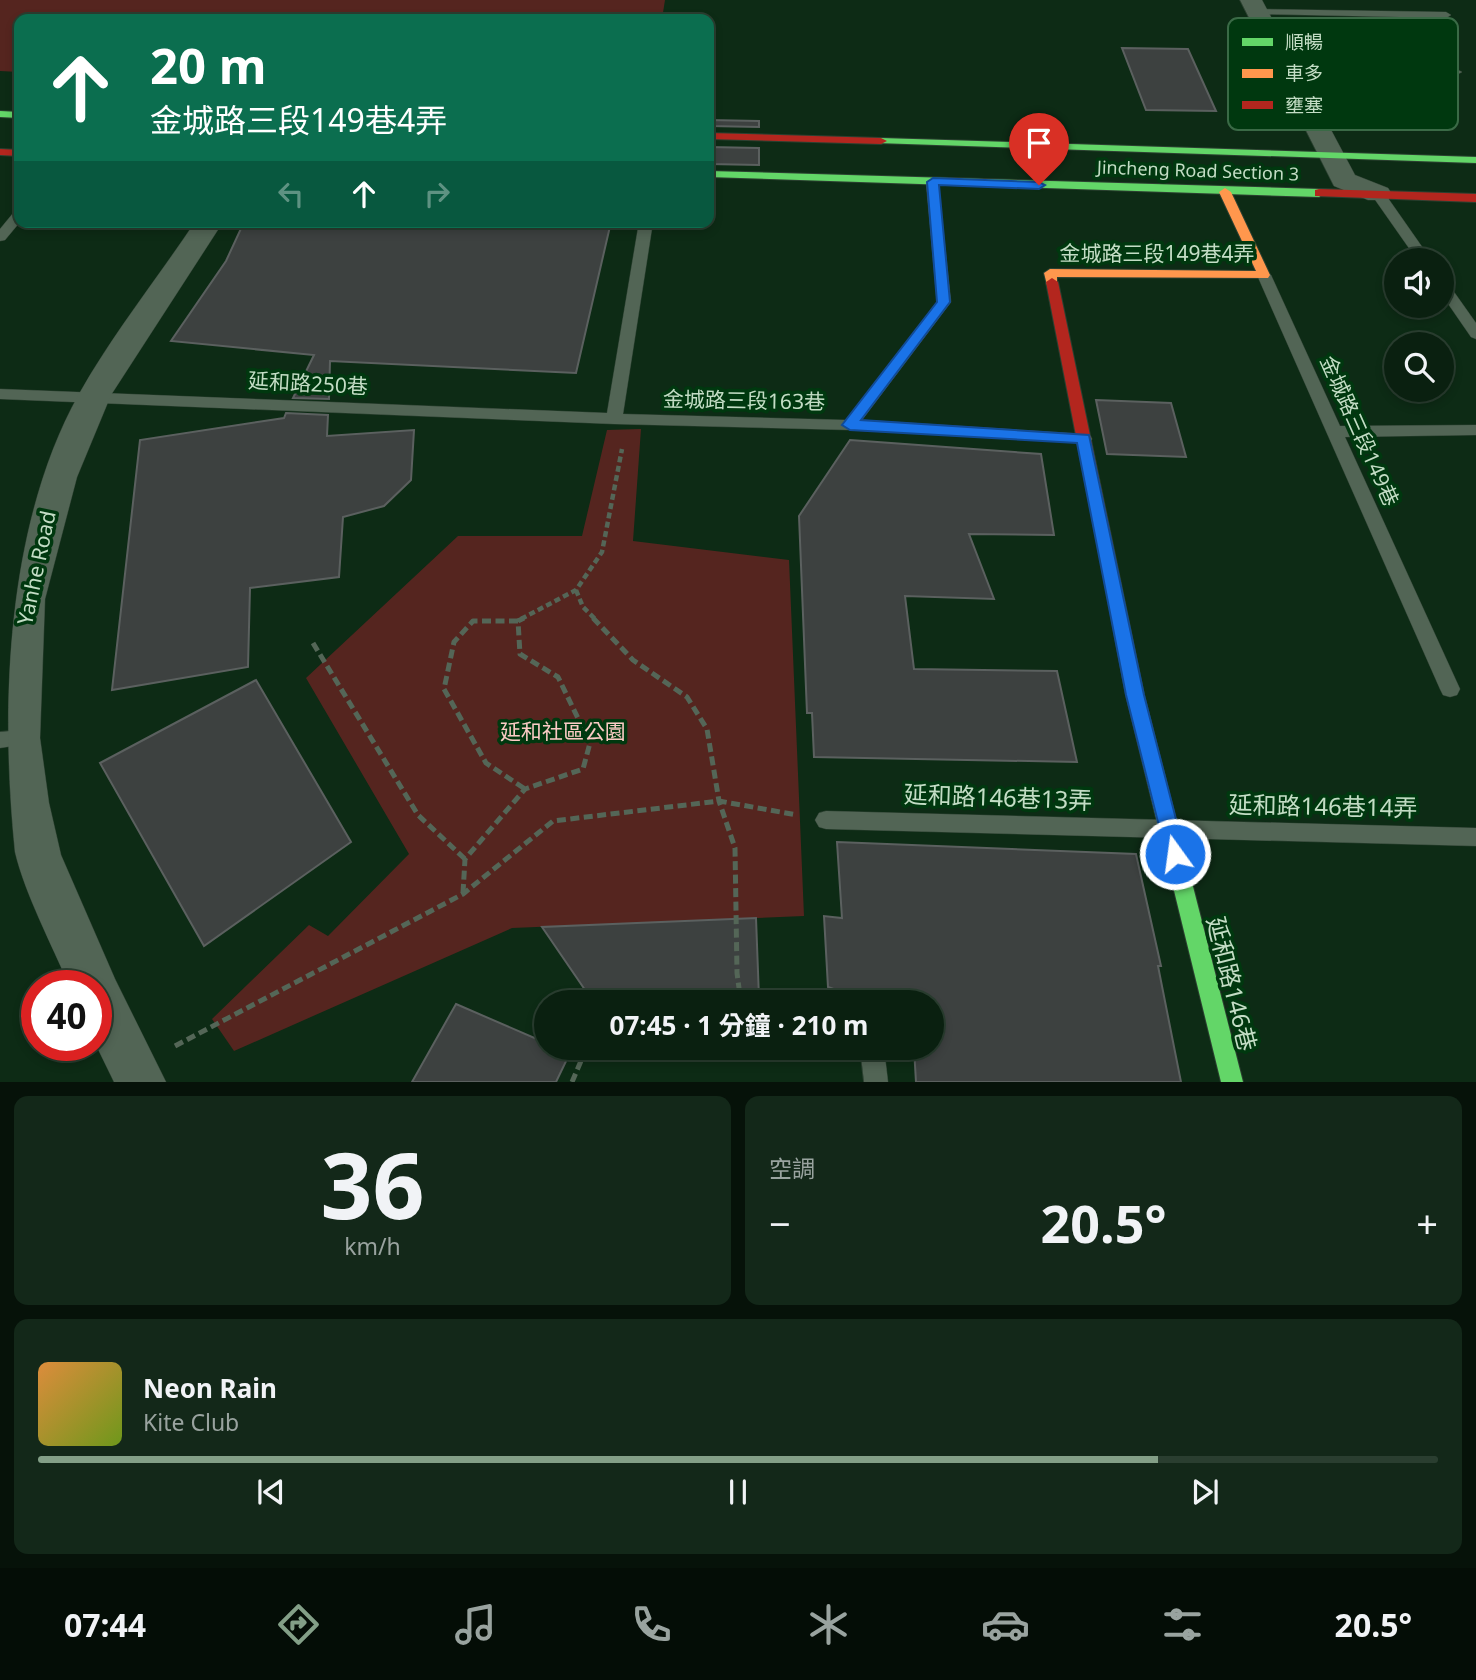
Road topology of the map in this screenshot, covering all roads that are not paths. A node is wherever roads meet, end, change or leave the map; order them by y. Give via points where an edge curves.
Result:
1 (1254, 6) edge
2 (1446, 15) dead end
3 (1316, 130) edge
4 (714, 135) edge
5 (1329, 156) junction
6 (1476, 160) edge
7 (714, 174) edge
8 (933, 182) junction
9 (1225, 192) junction
10 (1378, 194) junction
11 (1476, 198) edge
12 (14, 221) edge
13 (205, 228) edge
14 (645, 228) edge
15 (0, 237) edge
16 (1416, 248) edge
17 (1264, 275) junction
18 (1454, 302) edge
19 (1476, 334) edge
20 (0, 394) edge
21 (95, 396) junction
22 (614, 419) junction
23 (850, 425) junction
24 (1476, 430) edge
25 (1334, 432) junction
26 (1084, 439) junction
27 (1450, 689) dead end
28 (1135, 695) joint
29 (10, 739) edge
30 (826, 820) road end
31 (1169, 829) junction
32 (1476, 837) edge
33 (87, 970) edge
34 (112, 1033) edge
35 (873, 1060) edge
36 (130, 1077) edge
37 (876, 1082) edge
38 (1232, 1082) edge

1 - 2 lane
3 - 5 street
4 - 5 main road, Jincheng Road Section 3
5 - 6 main road, Jincheng Road Section 3
5 - 10 street via 1343,180
7 - 8 main road, Jincheng Road Section 3
8 - 9 main road, Jincheng Road Section 3
8 - 23 lane, 金城路三段163巷 via 944,302
9 - 10 main road, Jincheng Road Section 3
9 - 17 main road, 金城路三段149巷
10 - 11 main road, Jincheng Road Section 3
10 - 16 lane
12 - 15 lane
13 - 21 street, Yanhe Road
14 - 22 lane
17 - 25 lane, 金城路三段149巷
17 - 26 main road, 金城路三段149巷4弄 via 1049,273
18 - 19 lane
20 - 21 lane, 延和路250巷
21 - 22 lane, 延和路250巷
21 - 29 street, Yanhe Road via 59,477 26,599
22 - 23 lane, 金城路三段163巷
23 - 26 lane
24 - 25 lane
25 - 27 lane, 金城路三段149巷
26 - 28 main road, 金城路三段149巷4弄
28 - 31 main road, 延和路146巷
29 - 33 street, Yanhe Road via 38,855
30 - 31 lane, 延和路146巷13弄
31 - 32 lane, 延和路146巷14弄
31 - 38 main road, 延和路146巷
34 - 36 street
35 - 37 lane

